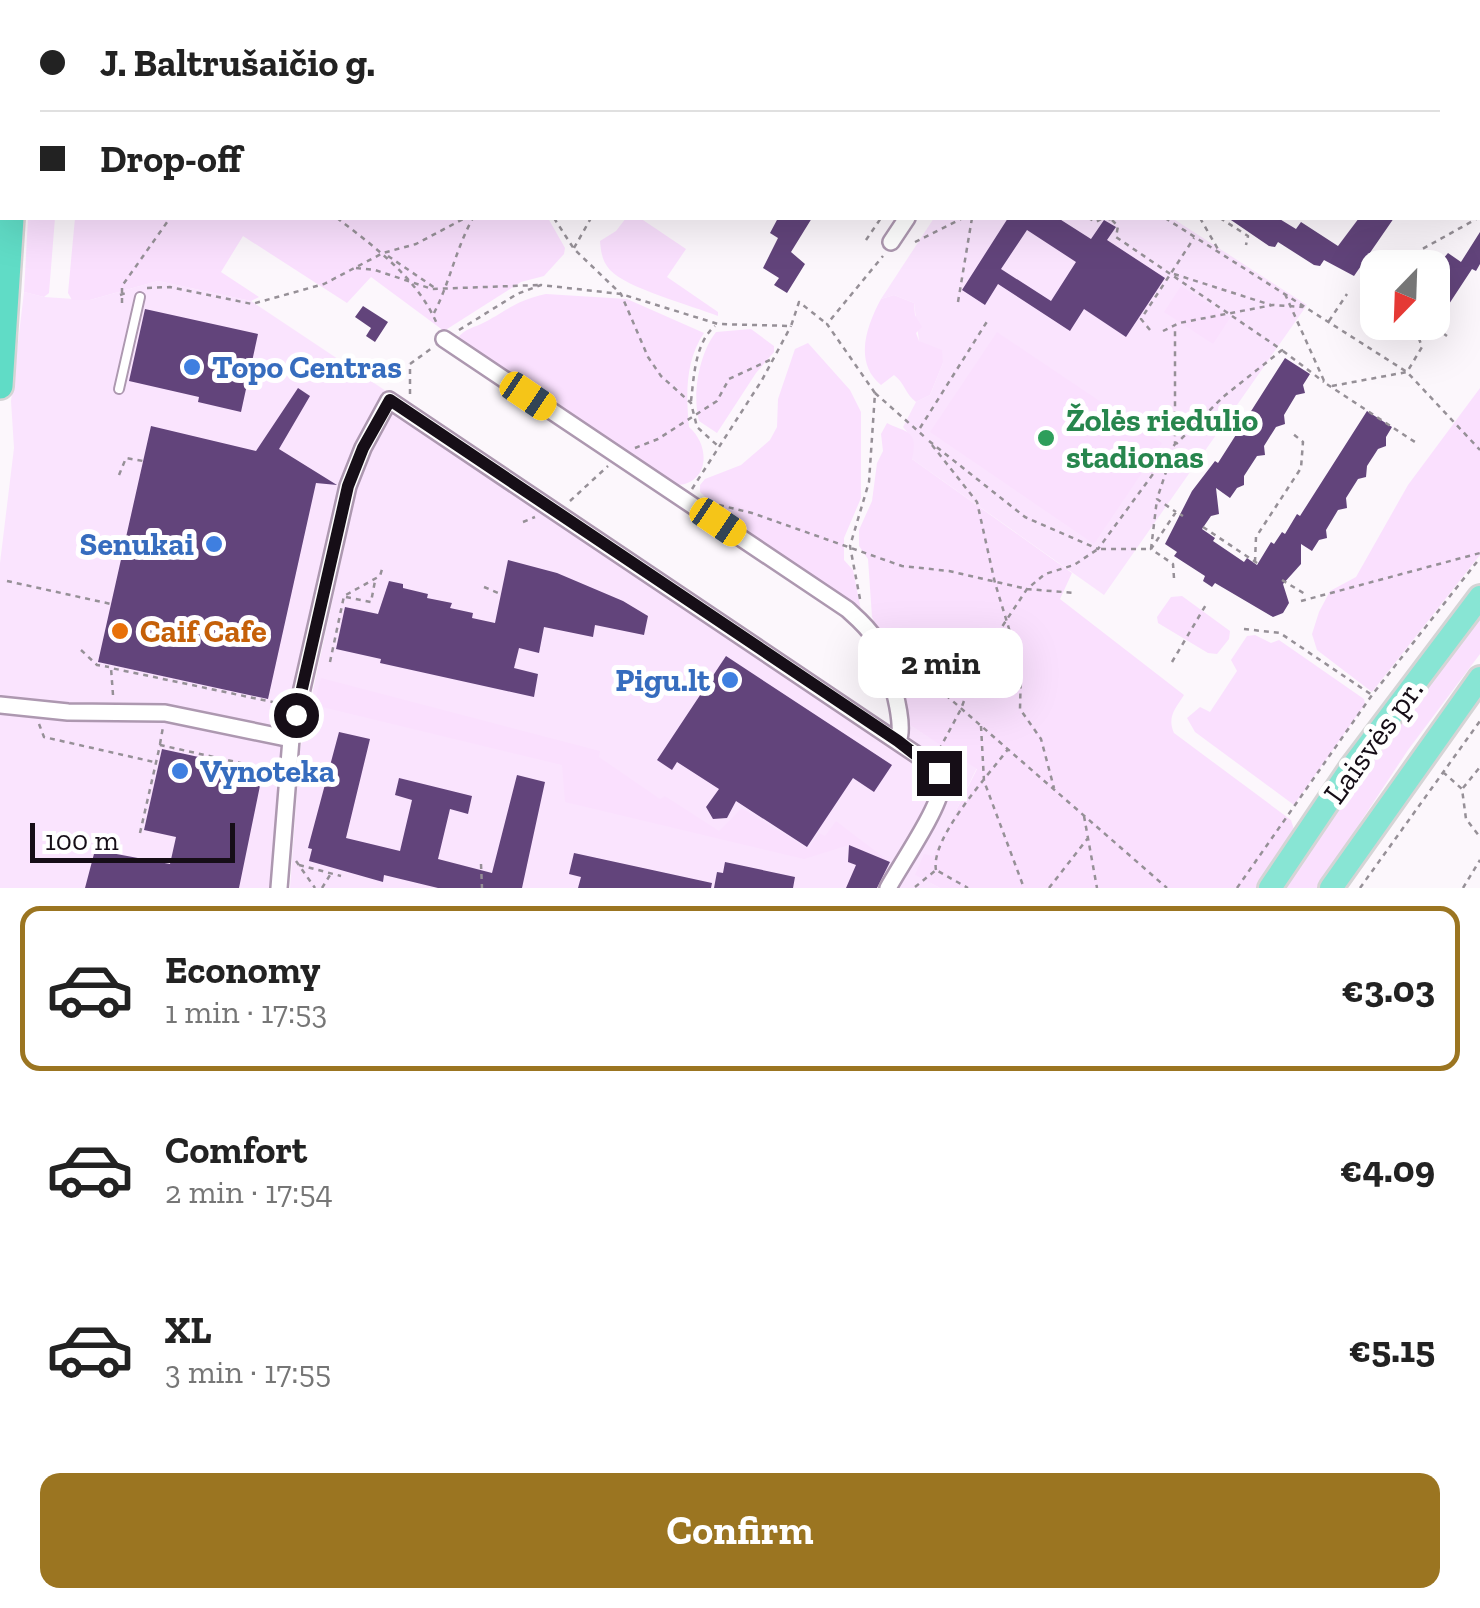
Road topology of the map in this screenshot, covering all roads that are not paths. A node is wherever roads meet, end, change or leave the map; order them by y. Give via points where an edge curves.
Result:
1 (11, 220) edge
2 (906, 220) edge
3 (887, 248) road end
4 (138, 293) road end
5 (3, 303) edge
6 (444, 340) road end
7 (0, 386) edge
8 (119, 389) dead end
9 (1480, 597) edge
10 (1480, 678) edge
11 (0, 705) edge
12 (290, 739) junction
13 (898, 741) junction
14 (279, 888) edge
15 (888, 888) edge
16 (1270, 888) edge
17 (1331, 888) edge

1 - 5 highway
2 - 3 street
4 - 8 lane
5 - 7 highway
6 - 13 street via 847,608 883,657 902,725
9 - 16 main road, Laisvės pr.
10 - 17 main road, Laisvės pr.
11 - 12 street via 165,714
12 - 13 street via 348,486 390,400
12 - 14 street
13 - 15 street via 932,765 941,786

